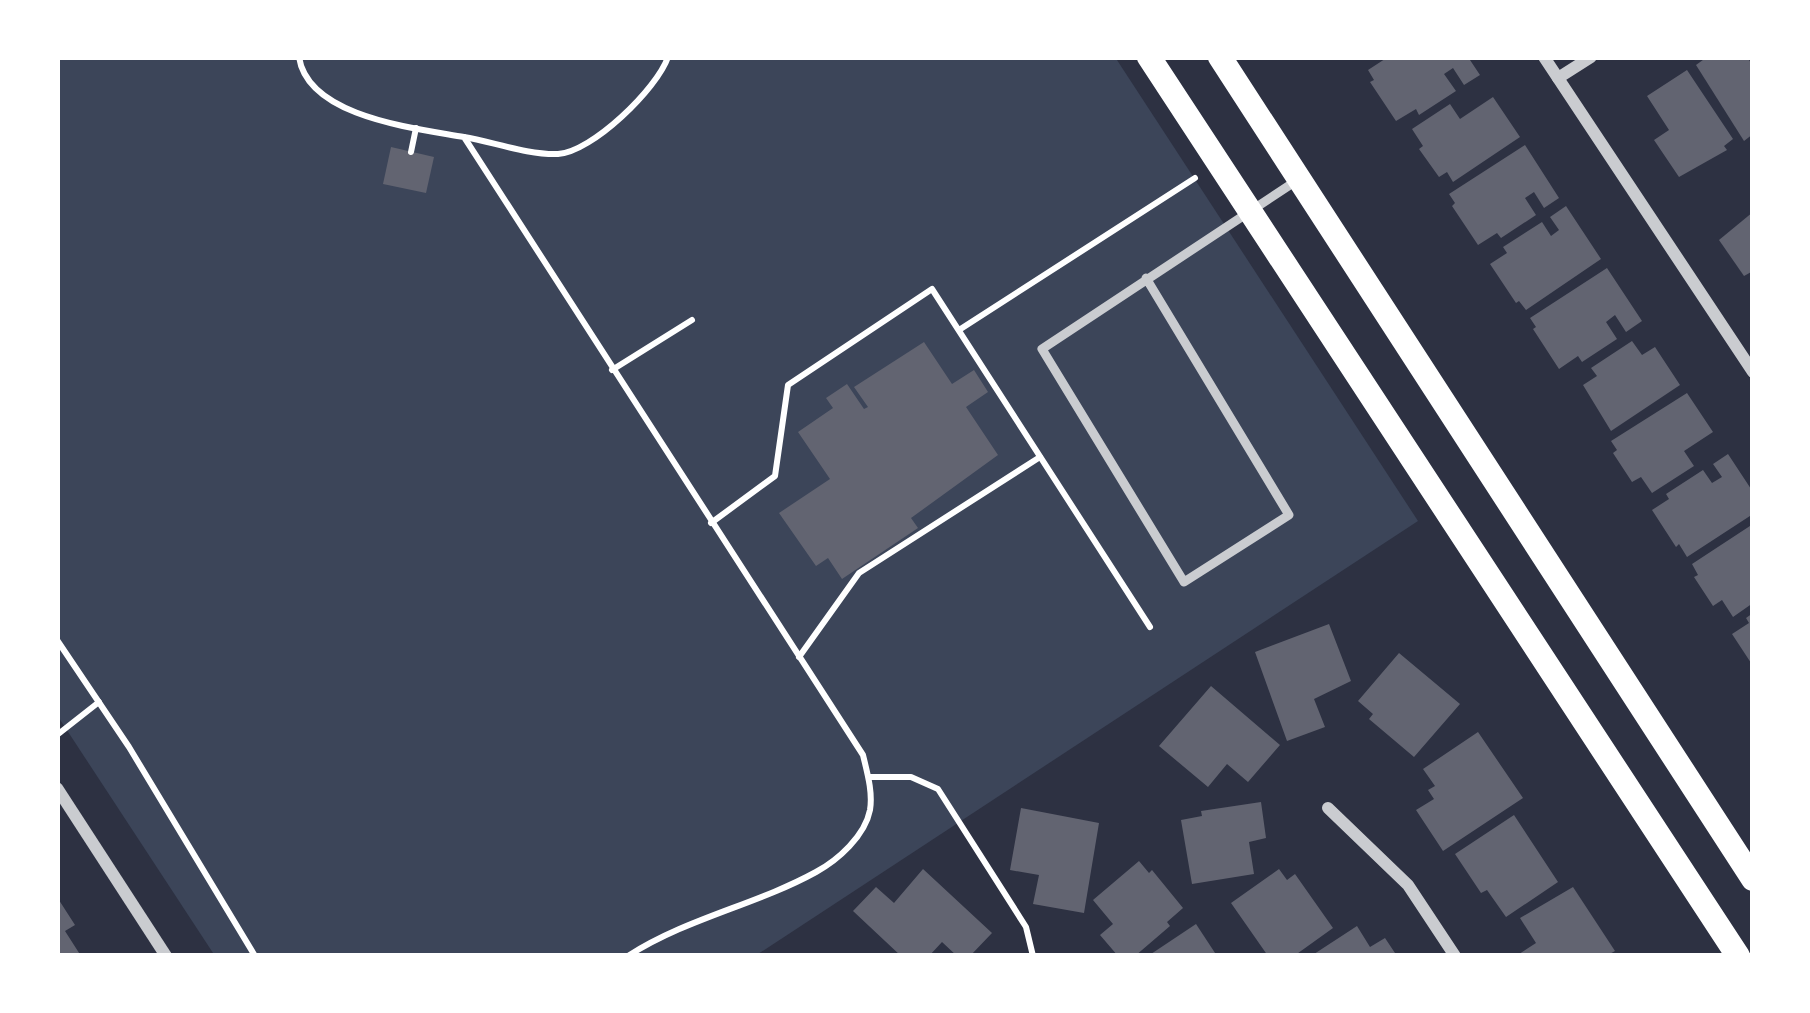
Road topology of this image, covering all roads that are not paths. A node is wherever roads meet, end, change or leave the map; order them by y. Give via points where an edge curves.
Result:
1 (1149, 57) edge
2 (1220, 57) edge
3 (1544, 57) edge
4 (1591, 57) edge
5 (1558, 78) junction
6 (1299, 179) junction
7 (1250, 211) junction
8 (1146, 278) junction
9 (1753, 371) edge
10 (57, 788) edge
11 (1328, 808) dead end
12 (1753, 879) edge
13 (161, 954) edge
14 (1455, 956) edge
15 (1738, 956) edge

1 - 7 main road
2 - 6 main road
3 - 5 street
4 - 5 street
5 - 9 street
6 - 7 lane
6 - 12 main road
7 - 8 lane
7 - 15 main road
8 - 8 lane via 1042,349 1184,582 1288,514
10 - 13 street
11 - 14 street via 1408,885

